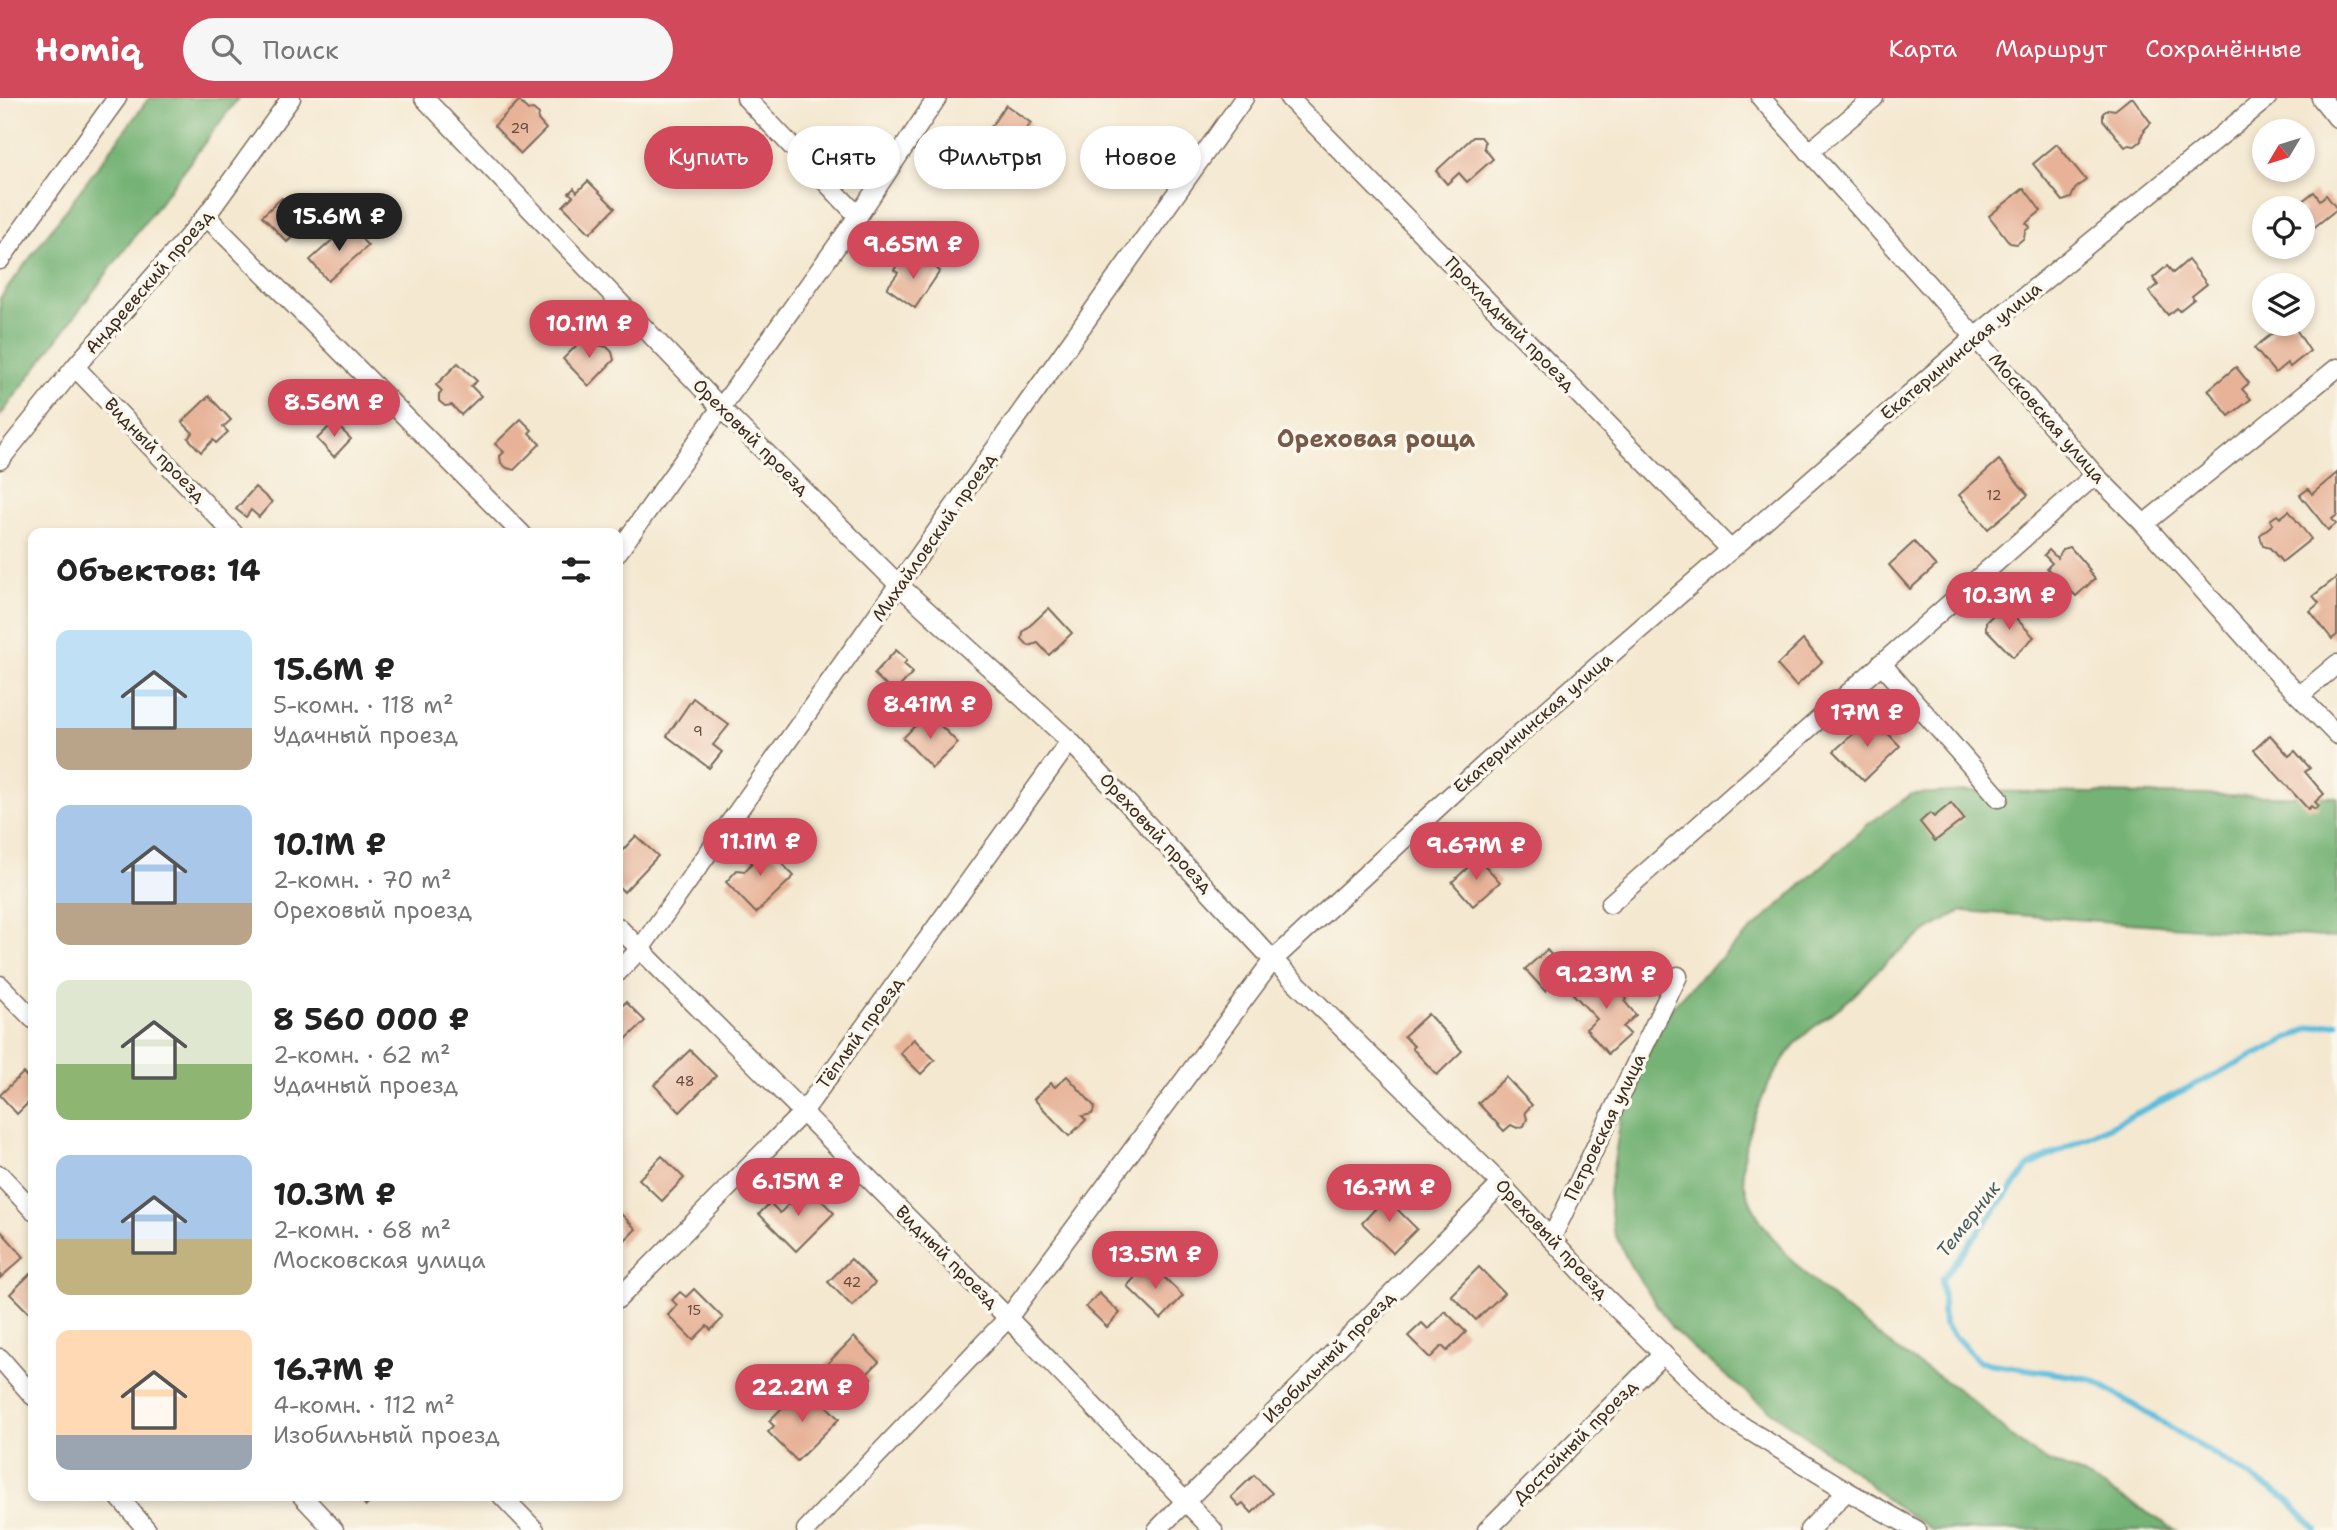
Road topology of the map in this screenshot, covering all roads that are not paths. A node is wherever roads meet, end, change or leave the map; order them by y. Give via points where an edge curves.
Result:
1 (291, 98) edge
2 (424, 98) edge
3 (746, 98) edge
4 (937, 98) edge
5 (1244, 98) edge
6 (1289, 98) edge
7 (1761, 98) edge
8 (1874, 98) edge
9 (2267, 98) edge
10 (2321, 98) edge
11 (111, 100) edge
12 (2337, 118) edge
13 (1809, 152) junction
14 (206, 216) junction
15 (858, 216) junction
16 (0, 260) edge
17 (1975, 337) junction
18 (75, 367) junction
19 (2337, 368) edge
20 (721, 408) junction
21 (0, 460) edge
22 (2095, 474) junction
23 (2144, 524) junction
24 (228, 528) edge
25 (516, 528) edge
26 (623, 545) edge
27 (1731, 550) junction
28 (900, 586) junction
29 (1881, 663) junction
30 (2337, 664) edge
31 (2299, 696) junction
32 (2337, 735) edge
33 (1069, 741) junction
34 (1999, 798) dead end
35 (1611, 904) dead end
36 (623, 932) edge
37 (640, 949) junction
38 (1273, 960) junction
39 (623, 967) edge
40 (1678, 976) dead end
41 (0, 985) edge
42 (28, 1014) edge
43 (803, 1112) junction
44 (0, 1175) edge
45 (1501, 1184) junction
46 (28, 1205) edge
47 (1551, 1239) junction
48 (623, 1294) edge
49 (1008, 1318) junction
50 (1663, 1354) junction
51 (0, 1357) edge
52 (28, 1390) edge
53 (1847, 1491) junction
54 (122, 1501) edge
55 (307, 1501) edge
56 (507, 1501) edge
57 (1185, 1502) junction
58 (147, 1530) edge
59 (334, 1530) edge
60 (535, 1530) edge
61 (806, 1530) edge
62 (1157, 1530) edge
63 (1213, 1530) edge
64 (1487, 1530) edge
65 (1809, 1530) edge
66 (1917, 1530) edge

1 - 14 street, Андреевский проезд
2 - 20 street, Ореховый проезд
3 - 15 street
4 - 15 street
5 - 28 street, Михайловский проезд
6 - 27 street, Прохладный проезд
7 - 13 street, Московская улица
8 - 13 street
9 - 17 street, Екатерининская улица
10 - 12 street
11 - 16 street
13 - 17 street, Московская улица
14 - 18 street, Андреевский проезд
14 - 25 street
15 - 20 street
17 - 22 street, Московская улица
17 - 27 street, Екатерининская улица
18 - 21 street, Андреевский проезд
18 - 24 street, Видный проезд
19 - 23 street
20 - 26 street
20 - 28 street, Ореховый проезд
22 - 23 street, Московская улица
22 - 29 street
23 - 31 street, Московская улица
27 - 38 street, Екатерининская улица via 1485,764
28 - 33 street, Ореховый проезд
28 - 37 street, Михайловский проезд
29 - 34 street
29 - 35 street
30 - 31 street
31 - 32 street, Московская улица
33 - 38 street, Ореховый проезд
33 - 43 street, Тёплый проезд
36 - 37 street, Видный проезд
37 - 39 street, Михайловский проезд
37 - 43 street, Видный проезд
38 - 45 street, Ореховый проезд
38 - 49 street, Екатерининская улица
40 - 47 street, Петровская улица
41 - 42 street
43 - 48 street, Тёплый проезд
43 - 49 street, Видный проезд
44 - 46 street
45 - 47 street, Ореховый проезд
45 - 57 street, Изобильный проезд
47 - 50 street, Ореховый проезд
49 - 57 street, Видный проезд
49 - 61 street, Екатерининская улица
50 - 53 street, Ореховый проезд via 1730,1418
50 - 64 street, Достойный проезд
51 - 52 street
53 - 65 street
53 - 66 street, Ореховый проезд
54 - 58 street
55 - 59 street
56 - 60 street
57 - 62 street, Изобильный проезд
57 - 63 street, Видный проезд

